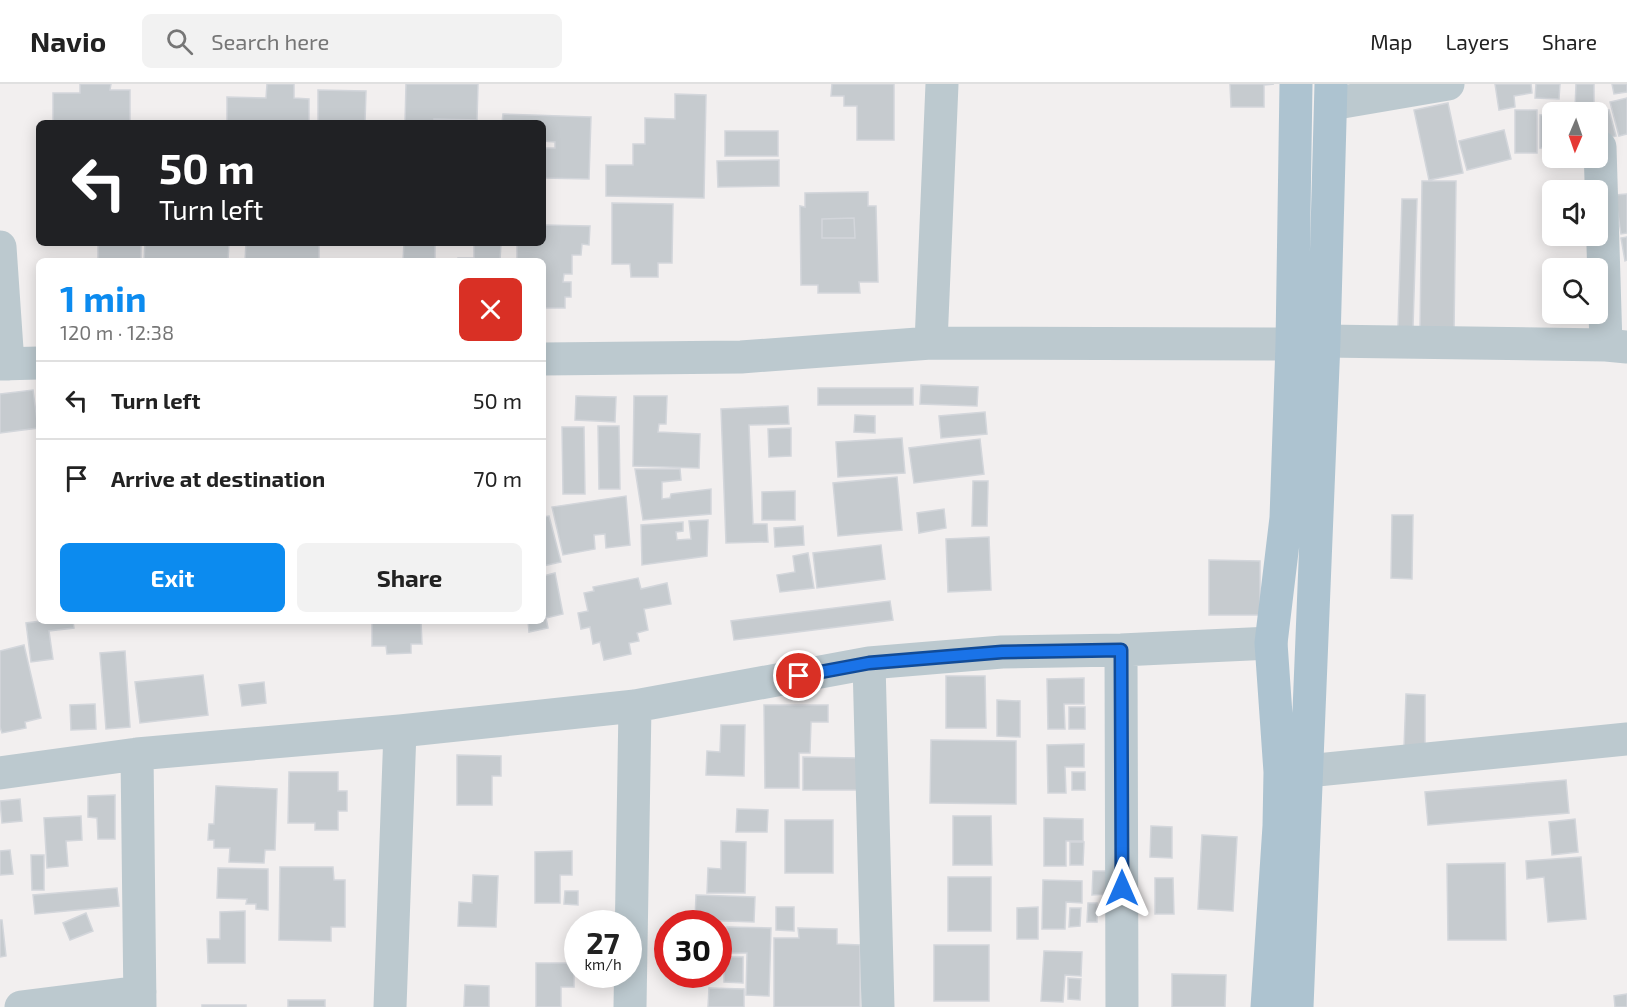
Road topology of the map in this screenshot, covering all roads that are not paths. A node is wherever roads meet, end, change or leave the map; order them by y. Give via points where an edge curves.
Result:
1 (942, 84) edge
2 (1296, 84) edge
3 (1448, 84) edge
4 (1331, 94) edge
5 (1602, 168) edge
6 (0, 247) edge
7 (1324, 341) junction
8 (930, 343) junction
9 (1292, 344) junction
10 (1616, 346) edge
11 (546, 359) edge
12 (16, 364) edge
13 (1271, 643) junction
14 (1121, 650) junction
15 (869, 663) junction
16 (635, 706) junction
17 (400, 730) junction
18 (1627, 739) edge
19 (137, 754) junction
20 (1307, 771) junction
21 (0, 773) edge
22 (140, 1000) edge
23 (21, 1007) edge
24 (390, 1007) edge
25 (630, 1007) edge
26 (878, 1007) edge
27 (1122, 1007) edge
28 (1267, 1007) edge
29 (1297, 1007) edge

1 - 8 street
2 - 9 main road
3 - 4 street
4 - 7 main road
5 - 10 street
6 - 12 street
7 - 10 street
7 - 20 main road
8 - 9 street
8 - 11 street via 741,357
9 - 13 main road via 1286,518
13 - 14 street
13 - 28 main road via 1280,772
14 - 15 street via 1002,652
14 - 27 street
15 - 16 street
15 - 26 street
16 - 17 street
16 - 25 street
17 - 19 street
17 - 24 street
18 - 20 street
19 - 21 street
19 - 22 street
20 - 29 main road
22 - 23 street

